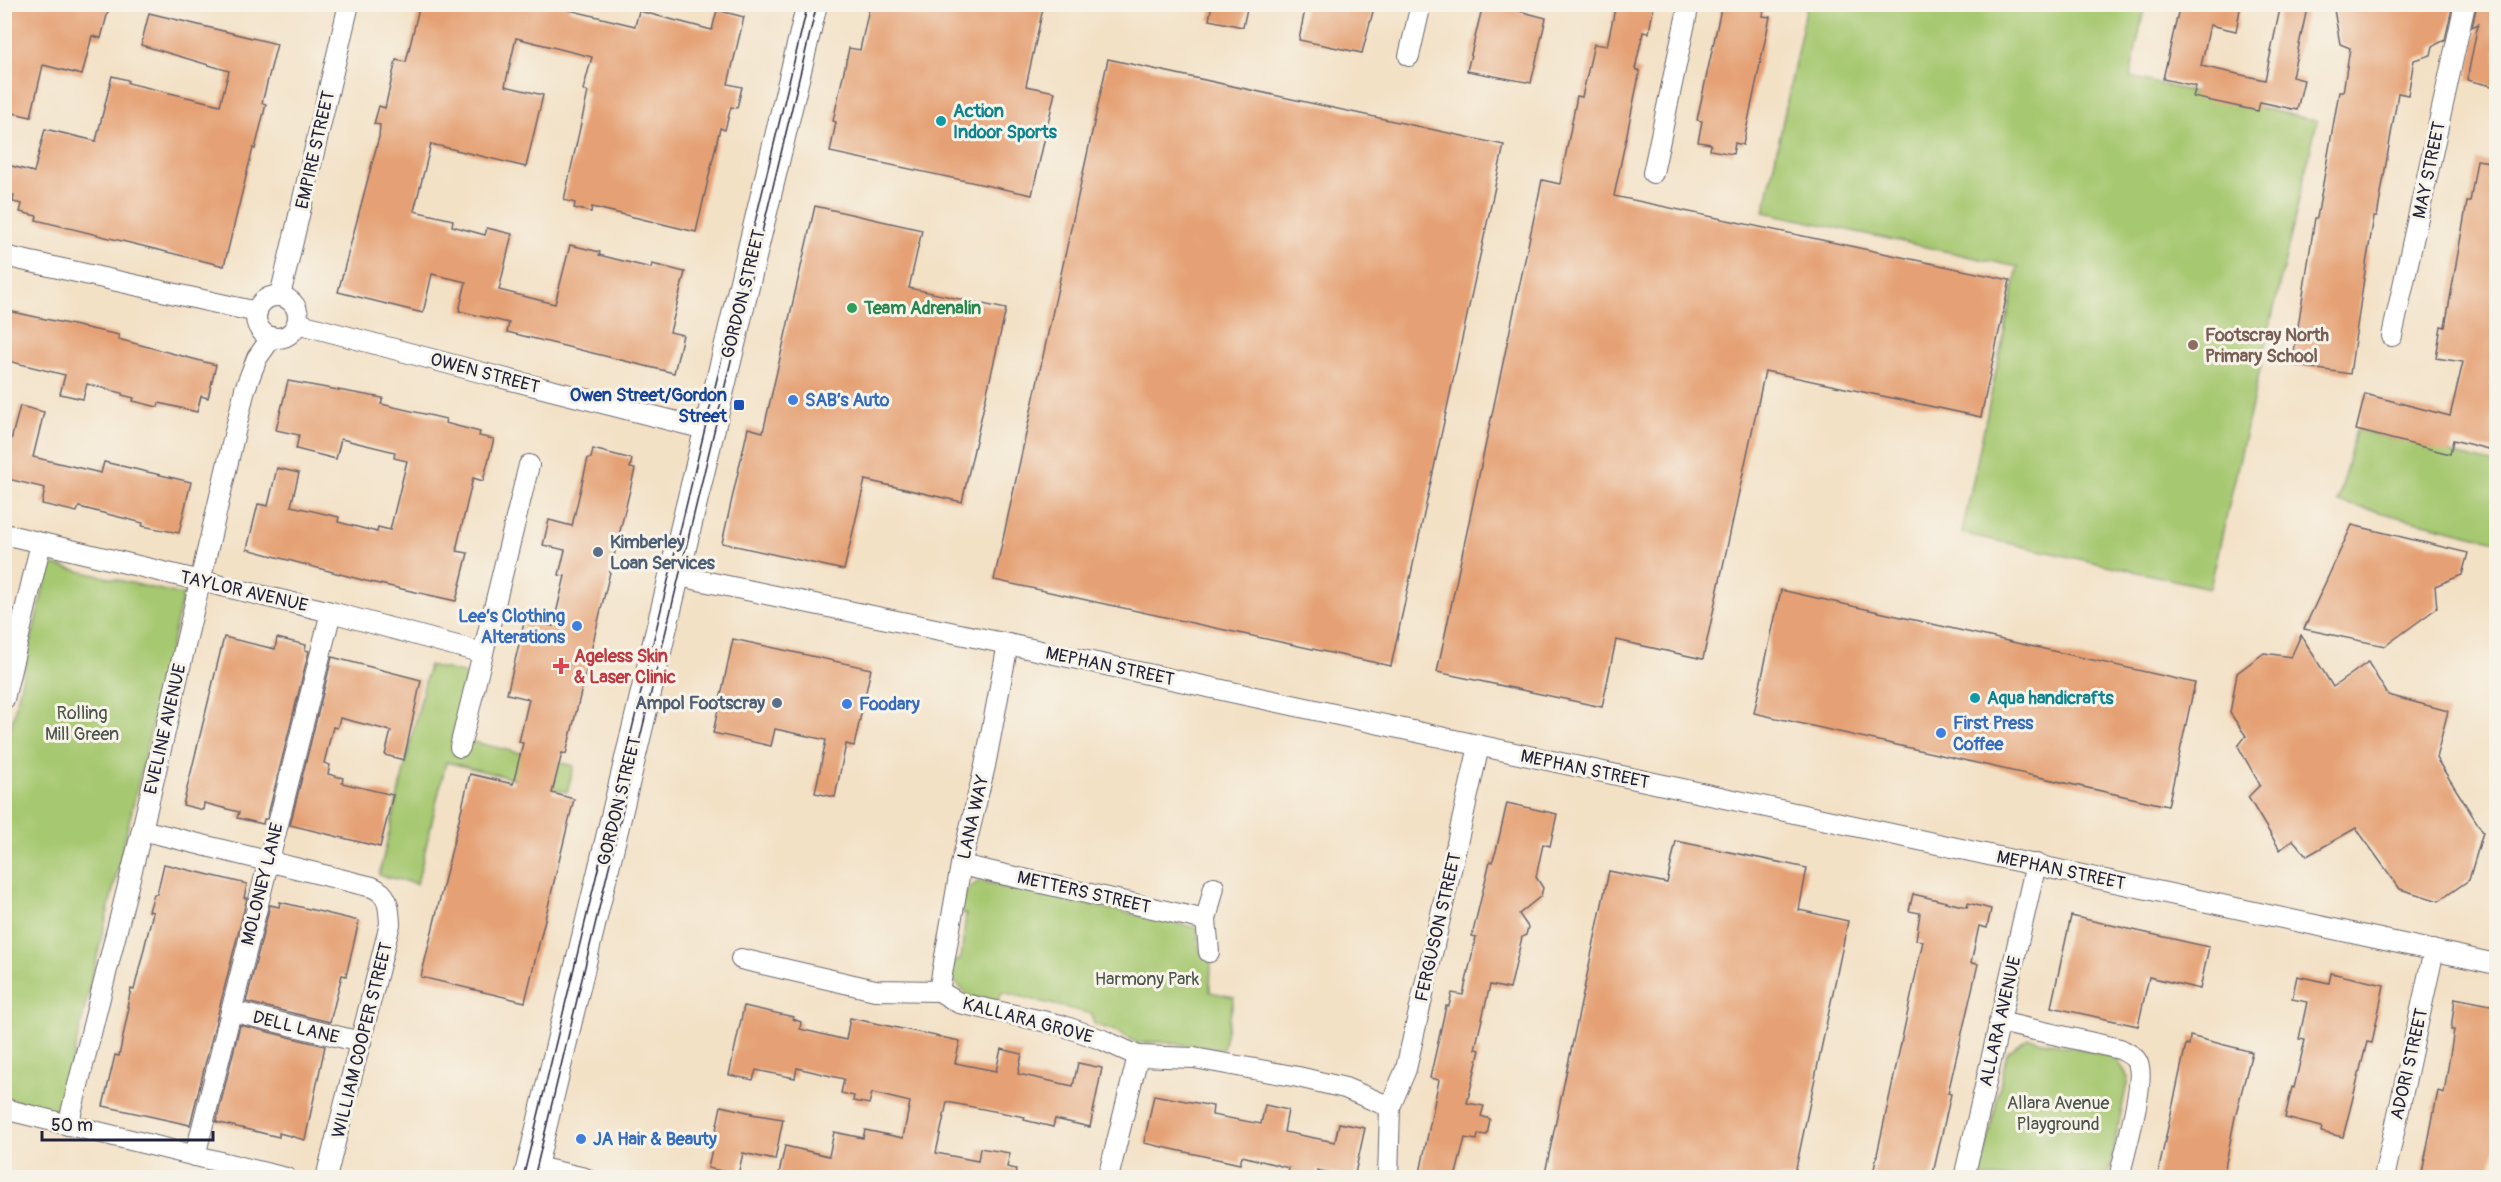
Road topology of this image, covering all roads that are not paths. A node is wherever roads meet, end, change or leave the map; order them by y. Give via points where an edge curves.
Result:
1 (349, 4) edge
2 (812, 4) edge
3 (1421, 4) edge
4 (1689, 4) edge
5 (2465, 4) edge
6 (1409, 56) dead end
7 (1653, 173) dead end
8 (4, 256) edge
9 (280, 296) junction
10 (256, 312) junction
11 (297, 322) junction
12 (2392, 336) dead end
13 (272, 337) junction
14 (709, 430) junction
15 (529, 465) dead end
16 (4, 534) edge
17 (41, 543) junction
18 (674, 574) junction
19 (199, 581) junction
20 (331, 612) junction
21 (1008, 644) junction
22 (483, 653) junction
23 (4, 699) edge
24 (1479, 746) junction
25 (460, 747) dead end
26 (142, 830) junction
27 (267, 862) junction
28 (2036, 864) junction
29 (961, 865) junction
30 (1214, 887) dead end
31 (1206, 920) junction
32 (2434, 950) junction
33 (1209, 952) dead end
34 (741, 959) dead end
35 (2496, 964) edge
36 (939, 991) junction
37 (231, 1011) junction
38 (2000, 1022) junction
39 (361, 1042) junction
40 (1138, 1056) junction
41 (1390, 1107) junction
42 (4, 1109) edge
43 (68, 1125) junction
44 (195, 1156) junction
45 (530, 1172) edge
46 (286, 1178) edge
47 (326, 1178) edge
48 (585, 1178) edge
49 (1108, 1178) edge
50 (1388, 1178) edge
51 (1964, 1178) edge
52 (2119, 1178) edge
53 (2384, 1178) edge

1 - 9 street, EMPIRE STREET
2 - 14 main road, GORDON STREET
3 - 6 street
4 - 7 street
5 - 12 street, MAY STREET
8 - 10 street
9 - 10 street via 263,301
9 - 11 street via 288,298 297,309
10 - 13 street via 261,330
11 - 13 street via 285,336
11 - 14 street, OWEN STREET
13 - 19 street, EVELINE AVENUE via 257,358 245,389
14 - 18 main road, GORDON STREET
15 - 22 street
16 - 17 street, TAYLOR AVENUE
17 - 19 street, TAYLOR AVENUE
17 - 23 street
18 - 21 street, MEPHAN STREET
18 - 45 main road, GORDON STREET
19 - 20 street, TAYLOR AVENUE
19 - 26 street, EVELINE AVENUE
20 - 22 street, TAYLOR AVENUE
20 - 27 street, MOLONEY LANE
21 - 24 street, MEPHAN STREET
21 - 29 street, LANA WAY
22 - 25 street
24 - 28 street, MEPHAN STREET
24 - 41 street, FERGUSON STREET via 1406,1069
26 - 27 street
26 - 43 street, EVELINE AVENUE
27 - 37 street, MOLONEY LANE
27 - 39 street, WILLIAM COOPER STREET via 372,887 380,890 388,901 390,924
28 - 32 street, MEPHAN STREET
28 - 38 street, ALLARA AVENUE
29 - 31 street, METTERS STREET
29 - 36 street, LANA WAY
30 - 31 street
31 - 33 street
32 - 35 street, MEPHAN STREET
32 - 53 street, ADORI STREET
34 - 36 street, KALLARA GROVE via 875,990
36 - 40 street, KALLARA GROVE via 959,1003 1060,1025
37 - 39 street, DELL LANE
37 - 44 street, MOLONEY LANE
38 - 51 street, ALLARA AVENUE
38 - 52 street via 2120,1049 2138,1063 2140,1086
39 - 47 street, WILLIAM COOPER STREET
40 - 41 street, KALLARA GROVE via 1194,1058 1298,1077 1345,1088
40 - 49 street
41 - 50 street
42 - 43 street
43 - 44 street
44 - 46 street
45 - 48 street

